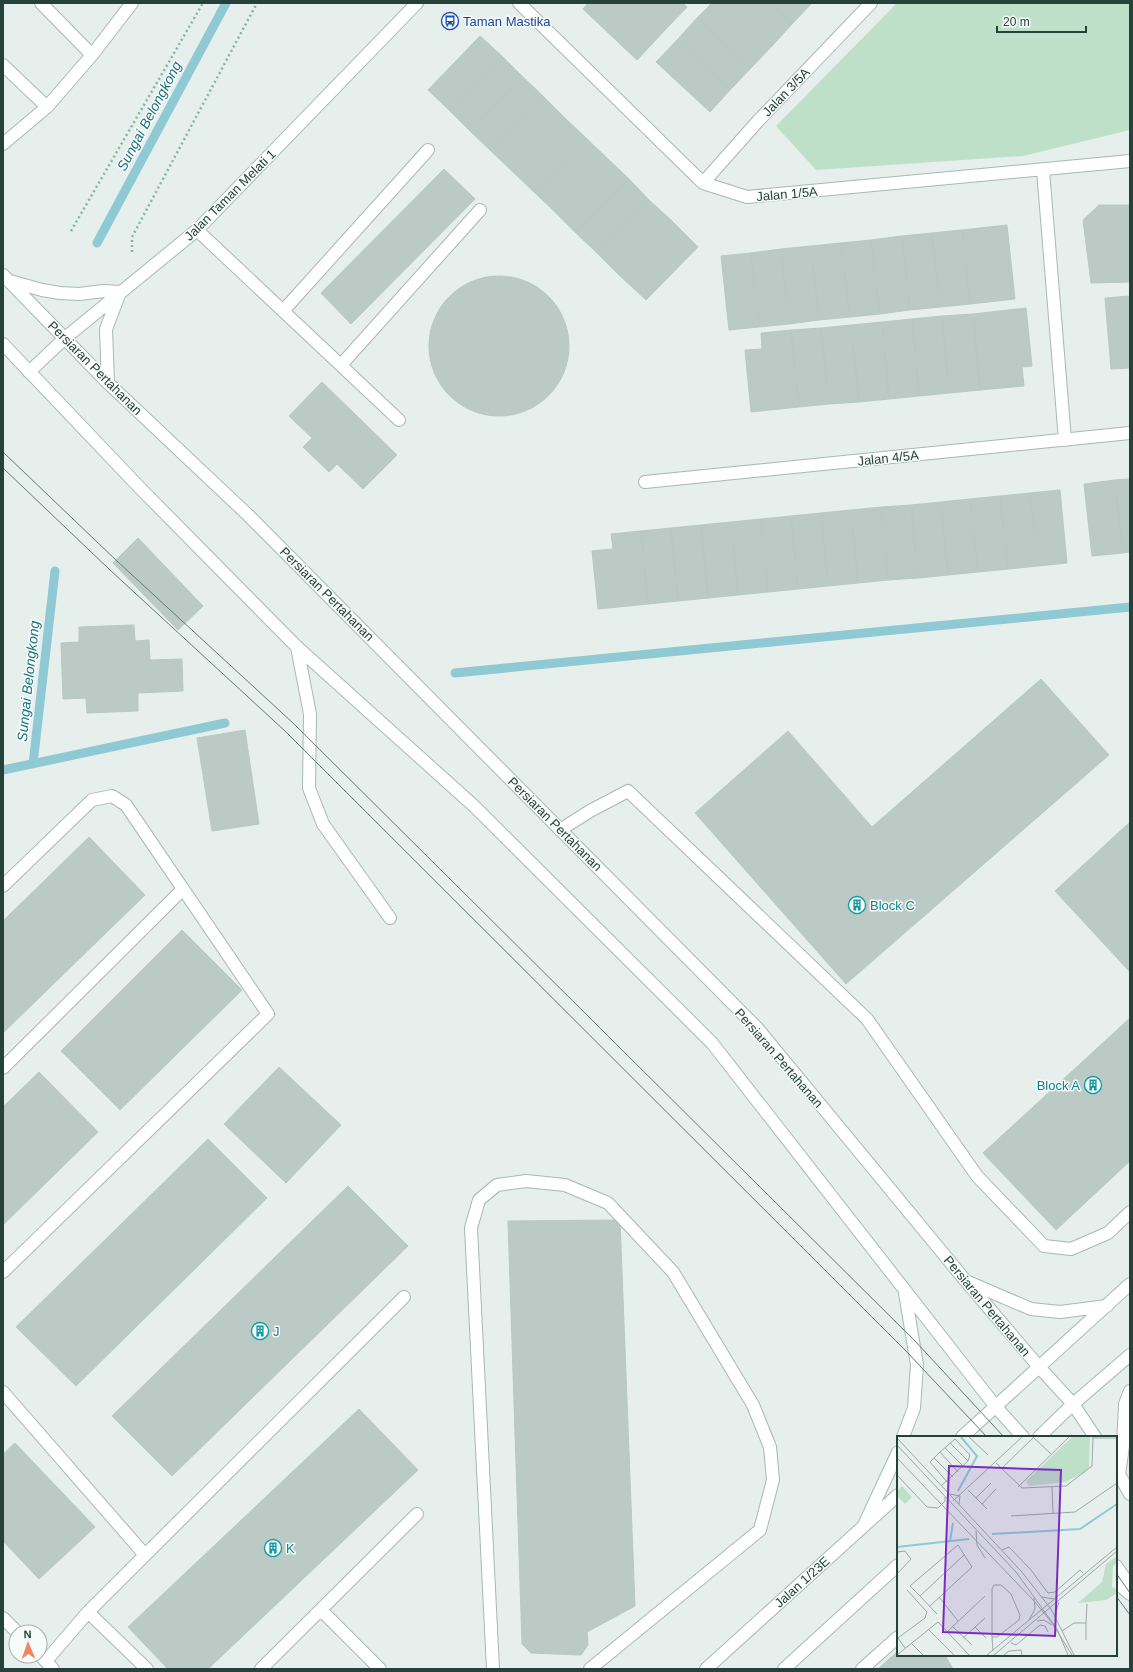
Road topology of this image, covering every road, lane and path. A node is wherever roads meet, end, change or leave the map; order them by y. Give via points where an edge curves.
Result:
1 (41, 3) edge
2 (132, 3) edge
3 (203, 3) edge
4 (257, 3) edge
5 (417, 3) edge
6 (871, 3) edge
7 (525, 5) edge
8 (92, 54) junction
9 (3, 65) edge
10 (47, 107) junction
11 (3, 144) edge
12 (428, 150) dead end
13 (1130, 161) edge
14 (1043, 170) junction
15 (703, 183) junction
16 (480, 210) dead end
17 (197, 230) junction
18 (70, 231) dead end
19 (132, 252) dead end
20 (6, 278) edge
21 (121, 292) junction
22 (283, 311) junction
23 (65, 338) junction
24 (3, 344) edge
25 (341, 365) junction
26 (29, 372) junction
27 (108, 383) junction
28 (399, 420) dead end
29 (1130, 433) edge
30 (1066, 440) junction
31 (645, 482) dead end
32 (297, 647) junction
33 (560, 830) junction
34 (3, 886) edge
35 (183, 889) junction
36 (390, 918) dead end
37 (3, 1068) edge
38 (1130, 1212) edge
39 (3, 1272) edge
40 (965, 1280) junction
41 (1130, 1284) edge
42 (905, 1291) junction
43 (404, 1297) dead end
44 (1107, 1306) junction
45 (1130, 1355) edge
46 (1039, 1367) junction
47 (1130, 1391) edge
48 (3, 1392) edge
49 (1074, 1404) junction
50 (996, 1407) junction
51 (903, 1436) edge
52 (963, 1436) edge
53 (1022, 1436) edge
54 (1040, 1436) edge
55 (1094, 1436) edge
56 (897, 1454) edge
57 (1118, 1472) edge
58 (1130, 1494) edge
59 (897, 1496) edge
60 (417, 1514) dead end
61 (862, 1527) junction
62 (145, 1555) junction
63 (897, 1566) edge
64 (1117, 1567) edge
65 (1117, 1583) edge
66 (1130, 1586) edge
67 (1130, 1594) edge
68 (321, 1610) junction
69 (88, 1612) junction
70 (897, 1638) edge
71 (48, 1659) edge
72 (147, 1669) edge
73 (261, 1669) edge
74 (380, 1669) edge
75 (493, 1669) edge
76 (590, 1669) edge
77 (706, 1669) edge
78 (784, 1669) edge
79 (862, 1669) edge

1 - 8 main road
2 - 8 main road
3 - 18 path
4 - 19 path via 132,237
5 - 17 main road, Jalan Taman Melati 1
6 - 15 main road, Jalan 3/5A via 758,121
7 - 15 main road, Jalan 1/5A
8 - 10 main road
9 - 10 main road
10 - 11 main road
12 - 22 main road
13 - 14 main road, Jalan 1/5A
14 - 15 main road, Jalan 1/5A via 747,197
14 - 30 main road
16 - 25 main road
17 - 21 main road, Jalan Taman Melati 1
17 - 22 main road
20 - 21 main road via 60,293 79,294 104,290
20 - 23 main road, Persiaran Pertahanan
21 - 23 main road, Jalan Taman Melati 1
21 - 27 main road via 106,329
22 - 25 main road
23 - 26 main road, Jalan Taman Melati 1
23 - 27 main road, Persiaran Pertahanan
24 - 26 main road
25 - 28 main road
26 - 32 main road
27 - 33 main road, Persiaran Pertahanan via 248,515
29 - 30 main road, Jalan 4/5A
30 - 31 main road, Jalan 4/5A
32 - 36 main road via 310,714 309,788 323,824
32 - 42 main road via 474,806 712,1044
33 - 38 main road via 628,791 867,1019 977,1176 1044,1246 1070,1249 1108,1233
33 - 40 main road, Persiaran Pertahanan via 758,1029
34 - 35 main road via 92,800 112,796 126,805
35 - 37 main road
35 - 39 main road via 268,1014
40 - 44 main road via 1031,1309 1060,1312
40 - 46 main road, Persiaran Pertahanan
41 - 44 main road
42 - 50 main road
42 - 51 main road via 918,1365 914,1408
43 - 62 main road
44 - 46 main road
45 - 49 main road
46 - 49 main road, Persiaran Pertahanan
46 - 50 main road
47 - 57 main road via 1125,1404 1123,1446
48 - 62 main road
49 - 54 main road
49 - 55 main road, Persiaran Pertahanan
50 - 52 main road
50 - 53 main road
56 - 61 main road
57 - 58 main road
59 - 61 main road, Jalan 1/23E
60 - 68 main road
61 - 77 main road, Jalan 1/23E
62 - 69 main road
63 - 78 main road
64 - 66 main road
65 - 67 main road
68 - 73 main road
68 - 74 main road
69 - 71 main road
69 - 72 main road
70 - 79 main road
75 - 76 main road via 471,1228 479,1200 497,1185 526,1181 565,1185 608,1203 673,1272 753,1405 770,1446 773,1480 760,1530

